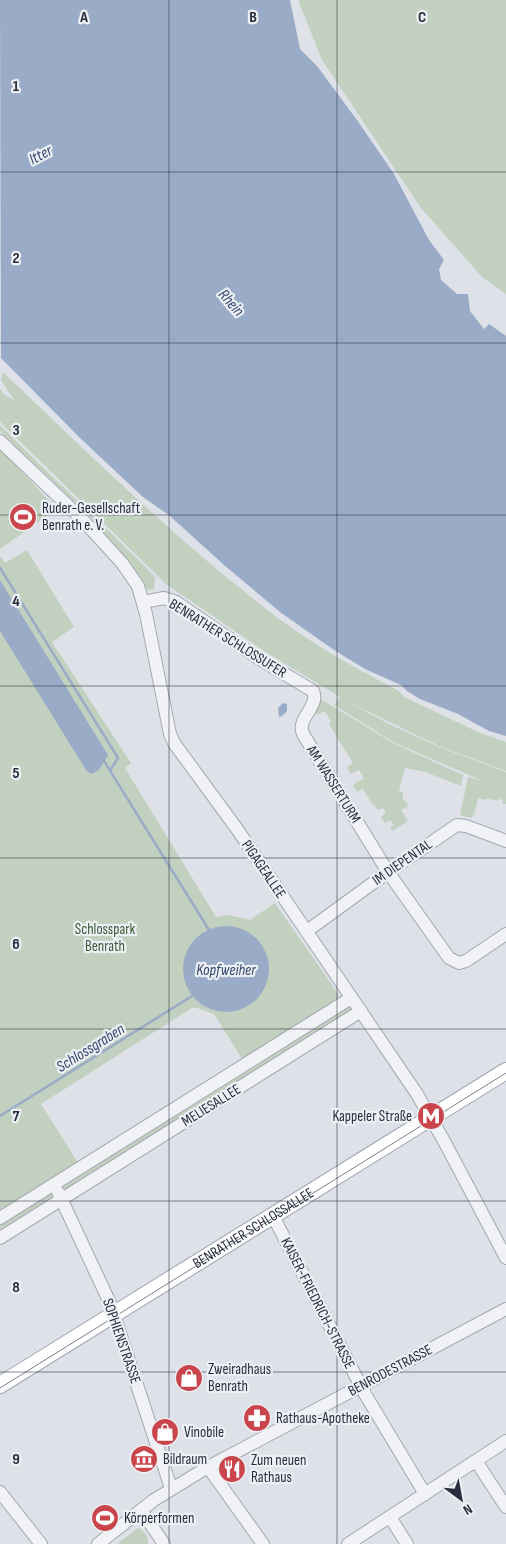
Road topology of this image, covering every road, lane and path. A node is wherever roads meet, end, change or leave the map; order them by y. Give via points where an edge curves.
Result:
1 (0, 441) edge
2 (143, 602) junction
3 (315, 695) joint
4 (506, 841) edge
5 (388, 872) junction
6 (307, 931) junction
7 (506, 934) edge
8 (351, 998) junction
9 (361, 1012) junction
10 (506, 1071) edge
11 (432, 1118) junction
12 (55, 1183) junction
13 (61, 1199) junction
14 (273, 1216) junction
15 (0, 1218) edge
16 (0, 1238) edge
17 (506, 1258) edge
18 (506, 1309) edge
19 (114, 1314) junction
20 (0, 1385) edge
21 (361, 1386) junction
22 (506, 1441) edge
23 (476, 1461) junction
24 (208, 1467) junction
25 (171, 1488) junction
26 (0, 1492) edge
27 (425, 1494) junction
28 (506, 1507) edge
29 (141, 1510) junction
30 (390, 1517) junction
31 (41, 1544) edge
32 (98, 1544) edge
33 (164, 1544) edge
34 (263, 1544) edge
35 (348, 1544) edge
36 (407, 1544) edge

1 - 2 street via 107,546 138,586
2 - 3 street, BENRATHER SCHLOSSUFER via 164,598 176,602
2 - 6 street, PIGAGEALLEE via 170,734
3 - 5 street, AM WASSERTURM via 300,728
4 - 5 street, IM DIEPENTAL via 456,825
5 - 6 street, IM DIEPENTAL
5 - 7 street via 454,962 466,961
6 - 8 street, PIGAGEALLEE
8 - 9 street, PIGAGEALLEE
8 - 12 street, MELIESALLEE
9 - 11 street, PIGAGEALLEE
9 - 13 street, MELIESALLEE
10 - 11 main road, BENRATHER SCHLOSSALLEE
11 - 14 main road, BENRATHER SCHLOSSALLEE
11 - 17 street
12 - 13 street
12 - 15 street, MELIESALLEE
13 - 16 street, MELIESALLEE
13 - 19 street, SOPHIENSTRASSE
14 - 19 main road, BENRATHER SCHLOSSALLEE
14 - 21 street, KAISER-FRIEDRICH-STRASSE
18 - 21 street, BENRODESTRASSE
19 - 20 main road, BENRATHER SCHLOSSALLEE
19 - 25 street, SOPHIENSTRASSE
21 - 24 street, BENRODESTRASSE
21 - 27 street, KAISER-FRIEDRICH-STRASSE
22 - 23 street
23 - 27 street
23 - 28 street
24 - 25 street, BENRODESTRASSE
24 - 34 street
25 - 29 street, BENRODESTRASSE
26 - 31 street
27 - 30 street
29 - 32 street, BENRODESTRASSE
29 - 33 street
30 - 35 street
30 - 36 street

